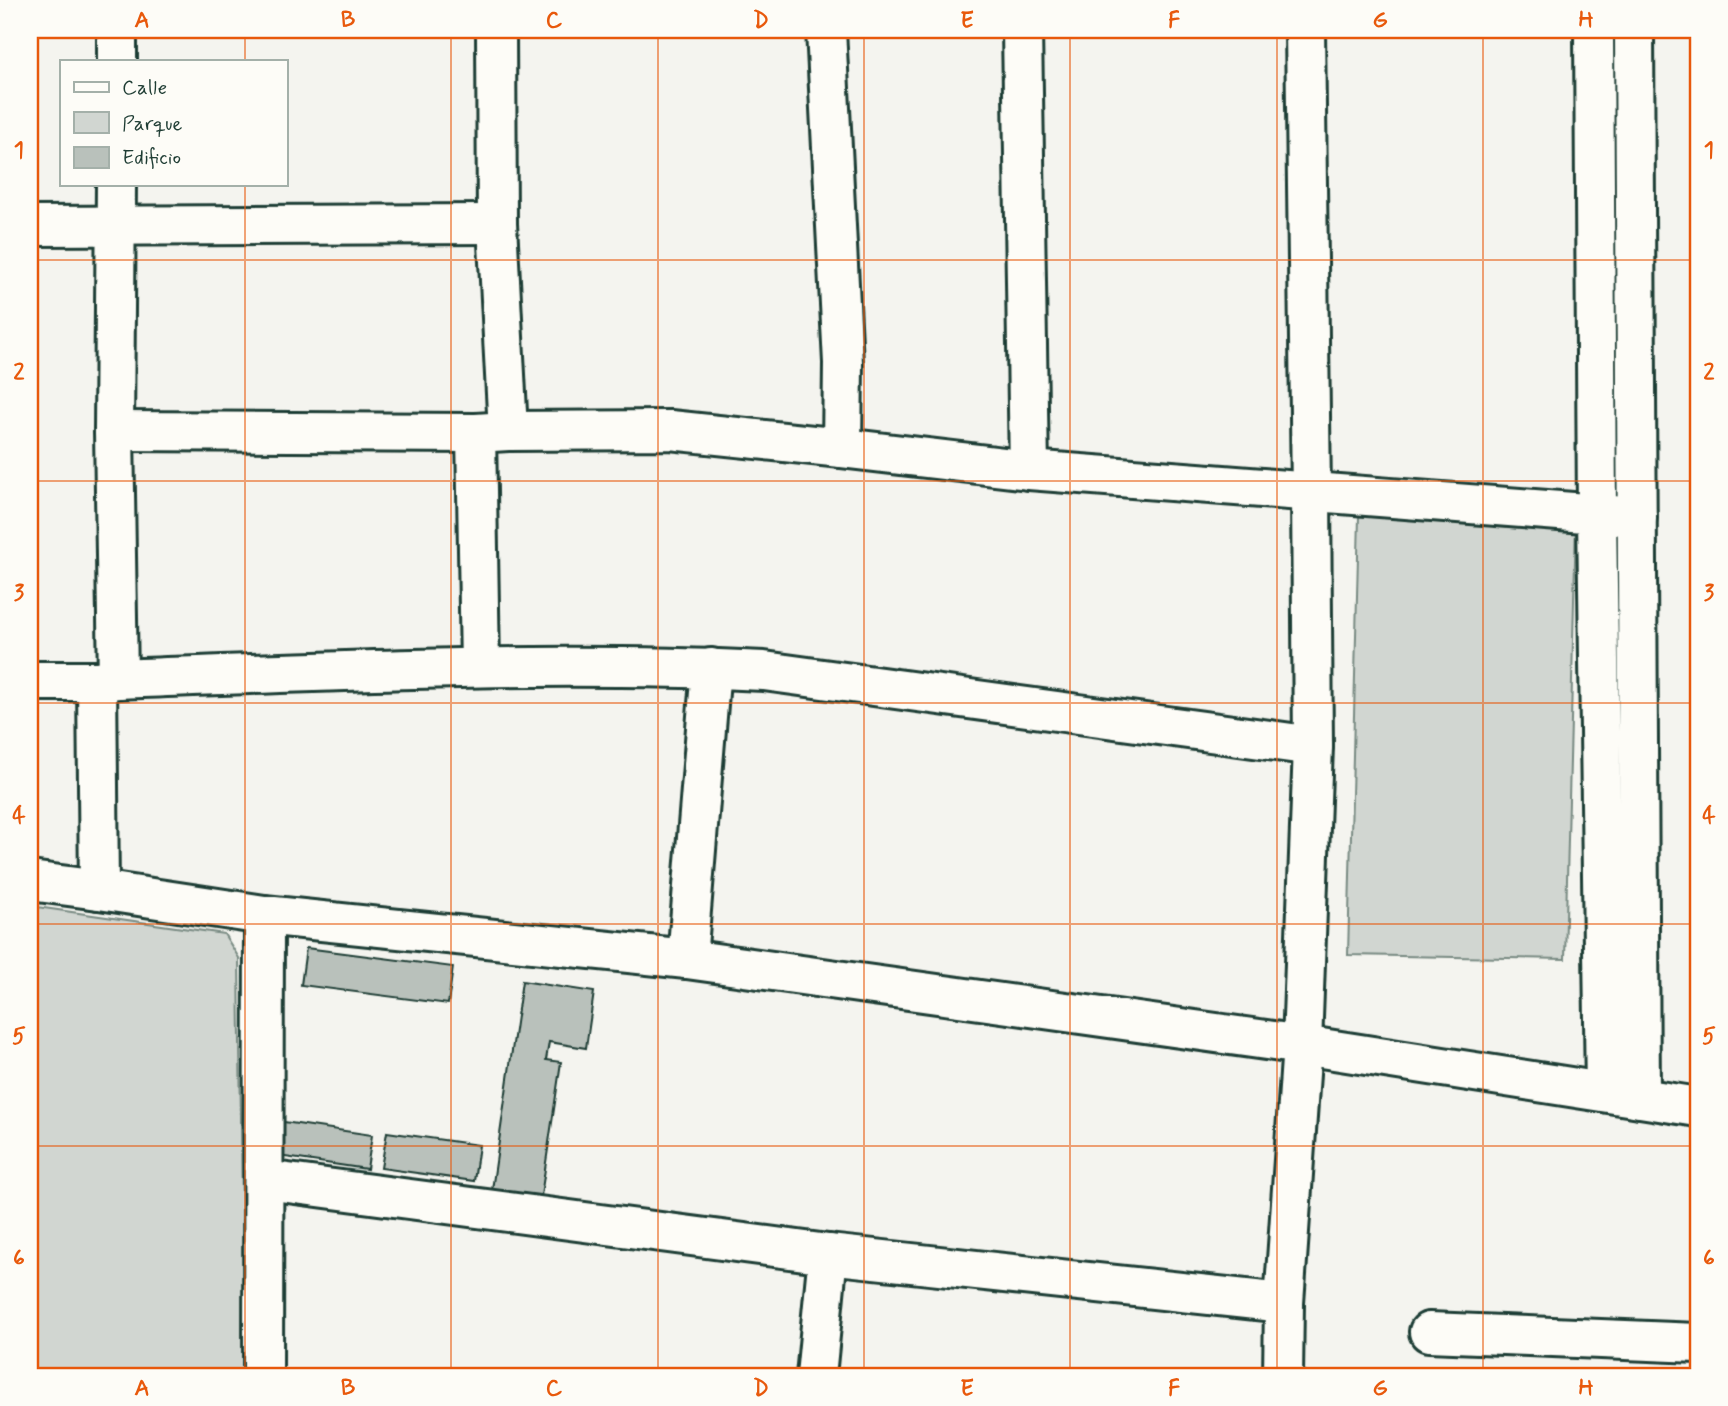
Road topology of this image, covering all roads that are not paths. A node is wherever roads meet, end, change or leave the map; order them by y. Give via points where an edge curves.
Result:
1 (117, 30) edge
2 (496, 30) edge
3 (826, 30) edge
4 (1022, 30) edge
5 (1305, 30) edge
6 (1594, 30) edge
7 (1634, 30) edge
8 (117, 60) edge
9 (116, 186) edge
10 (497, 224) junction
11 (30, 226) edge
12 (116, 226) junction
13 (114, 431) junction
14 (492, 432) junction
15 (842, 448) junction
16 (1029, 470) junction
17 (1311, 492) junction
18 (1597, 514) junction
19 (1637, 517) junction
20 (480, 666) junction
21 (712, 668) junction
22 (108, 680) junction
23 (30, 681) edge
24 (1312, 746) junction
25 (30, 881) edge
26 (99, 890) junction
27 (264, 915) junction
28 (687, 959) junction
29 (1302, 1045) junction
30 (1623, 1095) junction
31 (1698, 1107) edge
32 (265, 1180) junction
33 (828, 1254) junction
34 (1284, 1303) junction
35 (1429, 1332) dead end
36 (1698, 1343) edge
37 (262, 1376) edge
38 (816, 1376) edge
39 (1283, 1376) edge

1 - 8 street
2 - 10 street
3 - 15 street via 843,363
4 - 16 street
5 - 17 street
6 - 18 street
7 - 19 street
9 - 12 street
10 - 12 street
10 - 14 street
11 - 12 street
12 - 13 street
13 - 14 street
13 - 22 street
14 - 15 street via 670,430
14 - 20 street
15 - 16 street
16 - 17 street
17 - 18 street
17 - 24 street
18 - 19 street
18 - 30 street
19 - 30 street
20 - 21 street
20 - 22 street
21 - 24 street via 764,671
21 - 28 street
22 - 23 street
22 - 26 street
24 - 29 street
25 - 26 street
26 - 27 street
27 - 28 street
27 - 32 street
28 - 29 street
29 - 30 street
29 - 34 street
30 - 31 street
32 - 33 street
32 - 37 street
33 - 34 street
33 - 38 street
34 - 39 street
35 - 36 street

